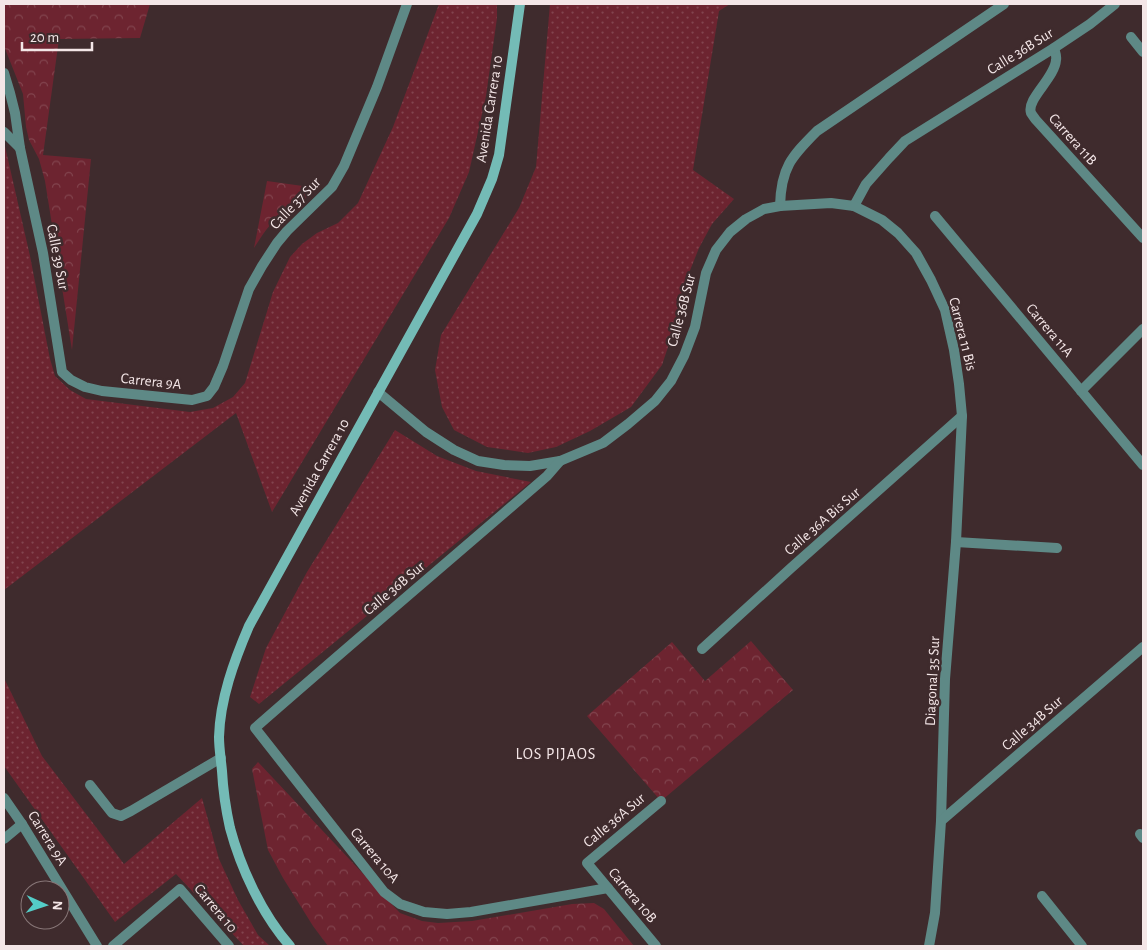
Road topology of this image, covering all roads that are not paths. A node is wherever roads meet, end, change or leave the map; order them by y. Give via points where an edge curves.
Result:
1 (407, 4) edge
2 (520, 4) edge
3 (1004, 4) edge
4 (1116, 4) edge
5 (1131, 37) dead end
6 (1054, 48) junction
7 (1143, 52) edge
8 (4, 73) edge
9 (4, 132) edge
10 (20, 148) junction
11 (780, 206) junction
12 (854, 206) junction
13 (935, 216) dead end
14 (1143, 238) edge
15 (1143, 329) edge
16 (223, 366) joint
17 (62, 372) joint
18 (1081, 391) junction
19 (378, 392) junction
20 (962, 416) junction
21 (560, 461) junction
22 (1143, 464) edge
23 (956, 542) junction
24 (1057, 548) dead end
25 (1143, 648) edge
26 (702, 649) dead end
27 (255, 728) joint
28 (221, 758) junction
29 (90, 785) dead end
30 (4, 798) edge
31 (660, 801) dead end
32 (941, 822) junction
33 (22, 824) junction
34 (4, 839) edge
35 (587, 863) joint
36 (608, 888) junction
37 (1042, 896) dead end
38 (97, 946) edge
39 (113, 946) edge
40 (229, 946) edge
41 (290, 946) edge
42 (656, 946) edge
43 (929, 946) edge
44 (1082, 946) edge

1 - 16 street, Calle 37 Sur via 344,166 332,187 287,230 262,266 249,289
2 - 19 main road, Avenida Carrera 10 via 505,120 492,179 477,214
3 - 11 street via 817,131 788,164
4 - 6 street, Calle 36B Sur
5 - 7 street
6 - 12 street, Calle 36B Sur via 905,141 866,184
6 - 14 street, Carrera 11B via 1057,59 1054,70 1030,106 1031,113
8 - 10 street, Calle 39 Sur
9 - 10 street
10 - 17 street, Calle 39 Sur
11 - 12 street, Calle 36B Sur via 831,203
11 - 21 street, Calle 36B Sur via 764,209 746,219 716,250 706,273 695,326 684,356 671,381 655,401 602,442
12 - 20 street, Carrera 11 Bis via 882,220 898,233 916,253 931,280 945,310
13 - 18 street, Carrera 11A
15 - 18 street
16 - 17 street, Carrera 9A via 207,396 192,400 102,391 85,387
18 - 22 street, Carrera 11A
19 - 21 street via 426,432 478,461 530,466
19 - 28 main road, Avenida Carrera 10 via 248,626 222,709
20 - 23 street, Diagonal 35 Sur
20 - 26 street, Calle 36A Bis Sur
21 - 27 street, Calle 36B Sur via 547,476
23 - 24 street
23 - 32 street, Diagonal 35 Sur via 945,679
25 - 32 street, Calle 34B Sur
27 - 36 street, Carrera 10A via 384,892 400,904 424,912 447,914
28 - 29 street via 121,816 112,813
28 - 41 main road, Avenida Carrera 10 via 230,828 245,871 266,913
30 - 33 street, Carrera 9A
31 - 35 street, Calle 36A Sur
32 - 43 street, Diagonal 35 Sur via 935,913
33 - 34 street
33 - 38 street, Carrera 9A
35 - 36 street, Carrera 10B
36 - 42 street, Carrera 10B
37 - 44 street
39 - 40 street, Carrera 10 via 180,889

